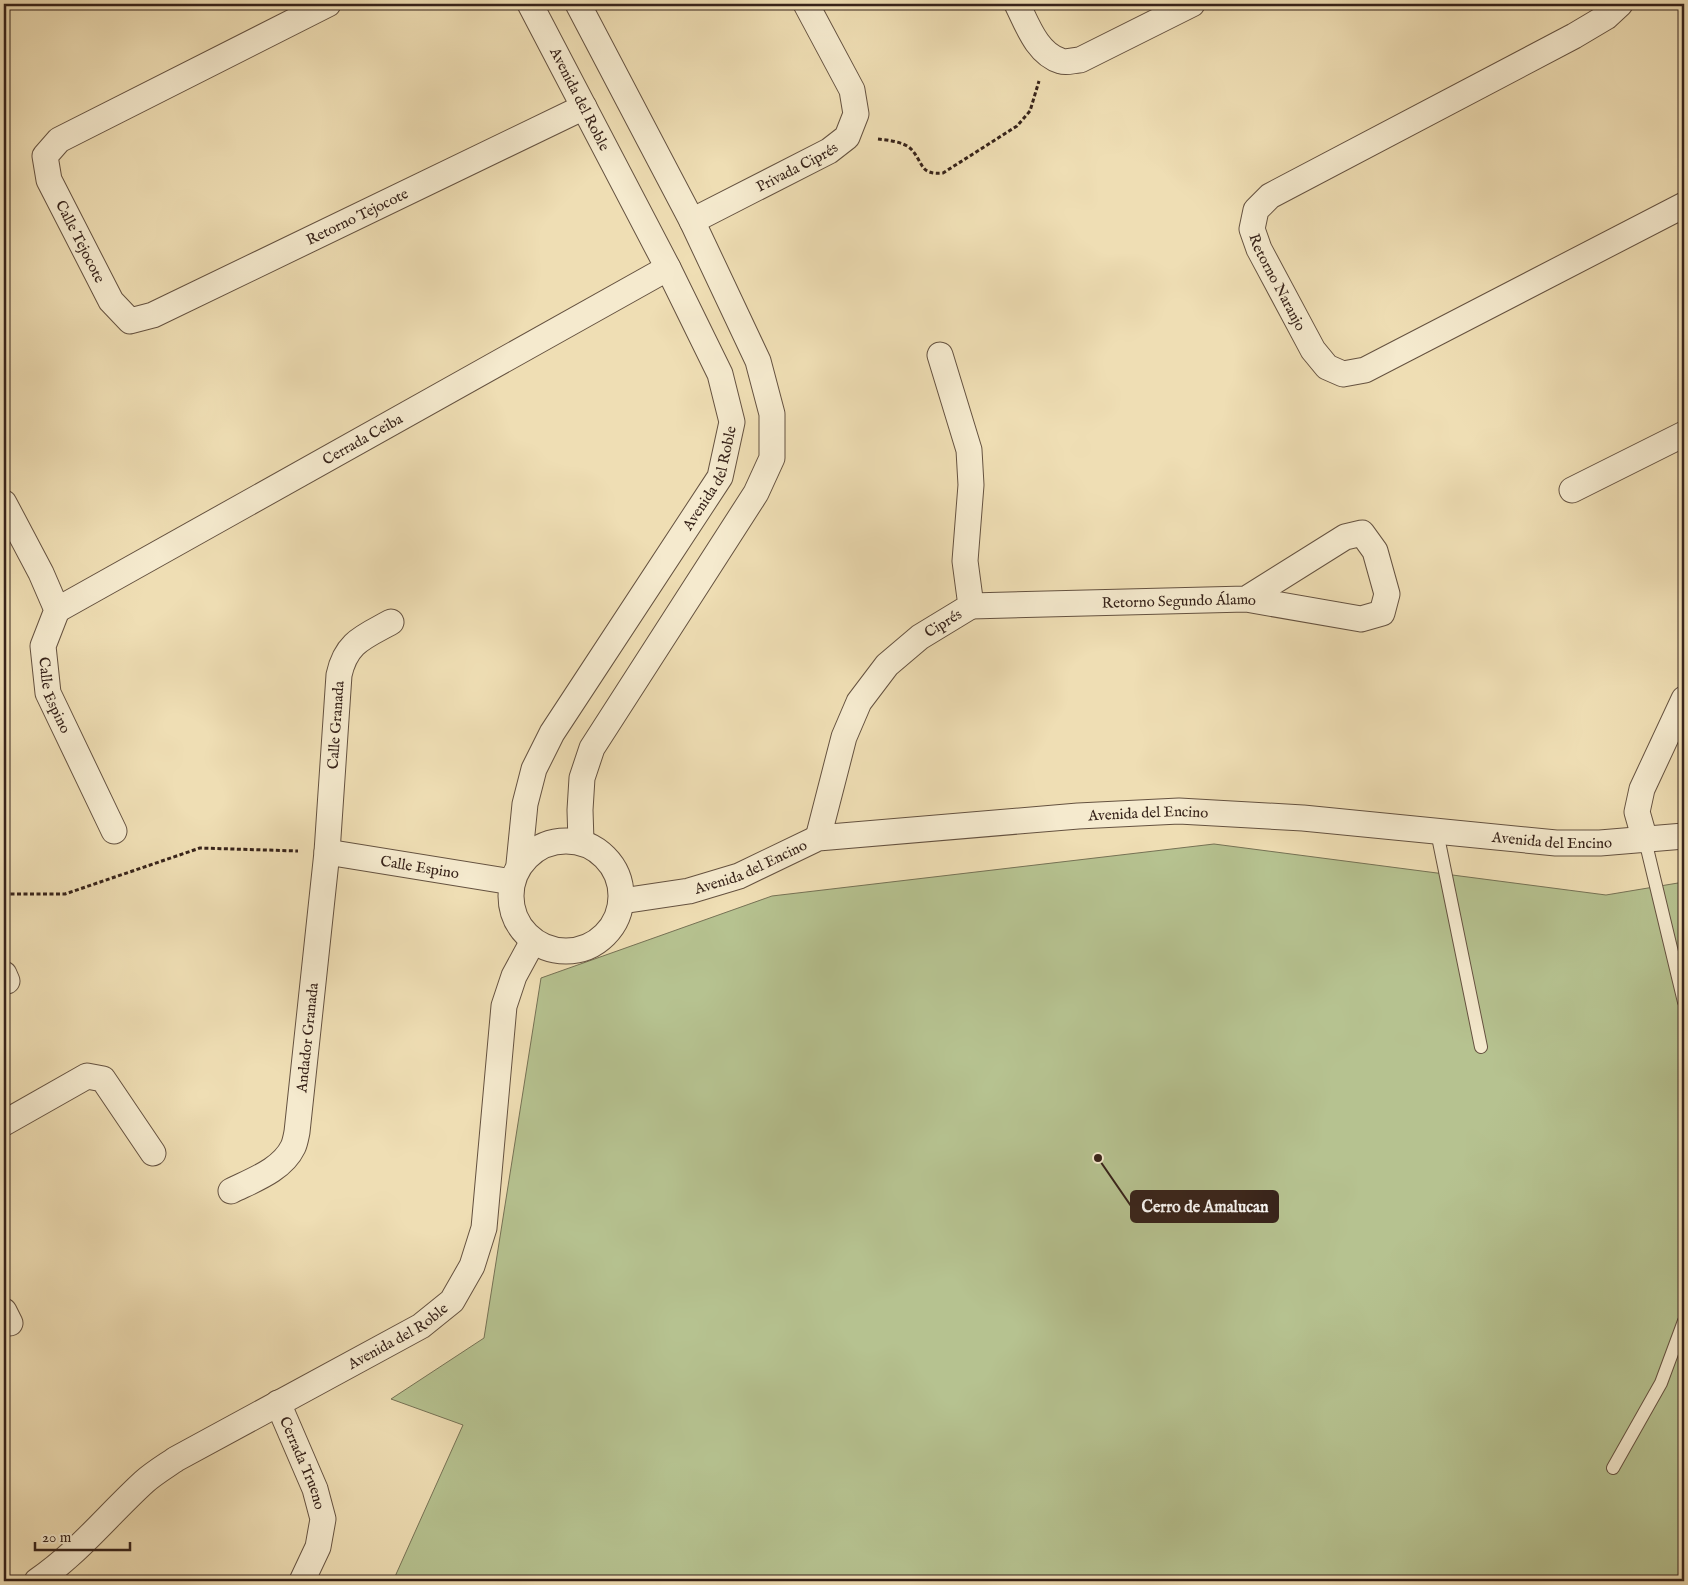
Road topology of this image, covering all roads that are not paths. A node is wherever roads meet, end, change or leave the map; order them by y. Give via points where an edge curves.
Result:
1 (328, 4) edge
2 (530, 4) edge
3 (578, 4) edge
4 (806, 4) edge
5 (1017, 4) edge
6 (1192, 4) edge
7 (1620, 4) edge
8 (584, 106) junction
9 (1684, 205) edge
10 (692, 221) junction
11 (668, 268) junction
12 (130, 321) joint
13 (940, 355) dead end
14 (1684, 434) edge
15 (1572, 490) dead end
16 (4, 503) edge
17 (1246, 599) junction
18 (972, 606) junction
19 (57, 610) junction
20 (391, 622) dead end
21 (1684, 699) edge
22 (114, 831) dead end
23 (1437, 832) junction
24 (1684, 836) edge
25 (818, 838) junction
26 (1645, 840) junction
27 (581, 842) junction
28 (328, 852) junction
29 (516, 873) junction
30 (622, 900) junction
31 (533, 941) junction
32 (1684, 1002) edge
33 (1481, 1047) dead end
34 (4, 1123) edge
35 (153, 1153) dead end
36 (231, 1192) dead end
37 (1684, 1321) edge
38 (278, 1403) junction
39 (1613, 1468) dead end
40 (37, 1581) edge
41 (302, 1581) edge

1 - 12 street, Calle Tejocote via 59,140 45,156 49,180 102,284
2 - 8 street, Avenida del Roble
3 - 10 street
4 - 10 street, Privada Ciprés via 852,90 856,114 847,137 829,151
5 - 6 street via 1036,39 1055,58 1080,60
7 - 9 street, Retorno Naranjo via 1606,17 1574,36 1270,196 1256,210 1252,229 1259,249 1313,350 1327,367 1343,374 1365,370
8 - 11 street, Avenida del Roble
8 - 12 street, Retorno Tejocote via 153,315
10 - 27 street via 758,361 772,414 772,458 756,493 592,748 582,778
11 - 19 street, Cerrada Ceiba
11 - 29 street, Avenida del Roble via 720,374 732,422 720,478 552,733 534,769 525,804
13 - 18 street, Ciprés via 969,450 971,485 965,561
14 - 15 street
16 - 19 street
17 - 17 street, Retorno Segundo Álamo via 1361,619 1382,614 1387,594 1375,551 1362,533 1345,537
17 - 18 street, Retorno Segundo Álamo
18 - 25 street, Ciprés via 920,637 888,665 859,702 844,738
19 - 22 street, Calle Espino via 43,646 48,693
20 - 28 street, Calle Granada via 350,647 342,660
21 - 26 street via 1642,789 1637,812
23 - 25 street, Avenida del Encino via 1303,818 1179,811 1078,816
23 - 26 street, Avenida del Encino via 1556,843
23 - 33 lane
24 - 26 street, Avenida del Encino
25 - 30 street, Avenida del Encino via 739,876 688,892
26 - 32 lane
27 - 29 street via 547,843 532,852
27 - 30 street via 603,855 618,876
28 - 29 street, Calle Espino
28 - 36 street, Andador Granada via 293,1147 272,1170
29 - 31 street via 511,904 520,928
30 - 31 street via 615,923 599,941 585,948 578,951 554,950
31 - 38 street, Avenida del Roble via 514,976 504,1006 484,1228 472,1266 452,1301 421,1326
34 - 35 street via 87,1076 103,1079
37 - 39 lane via 1662,1383
38 - 40 street, Avenida del Roble via 176,1459 146,1480 92,1535
38 - 41 street, Cerrada Trueno via 315,1489 323,1519 318,1547

